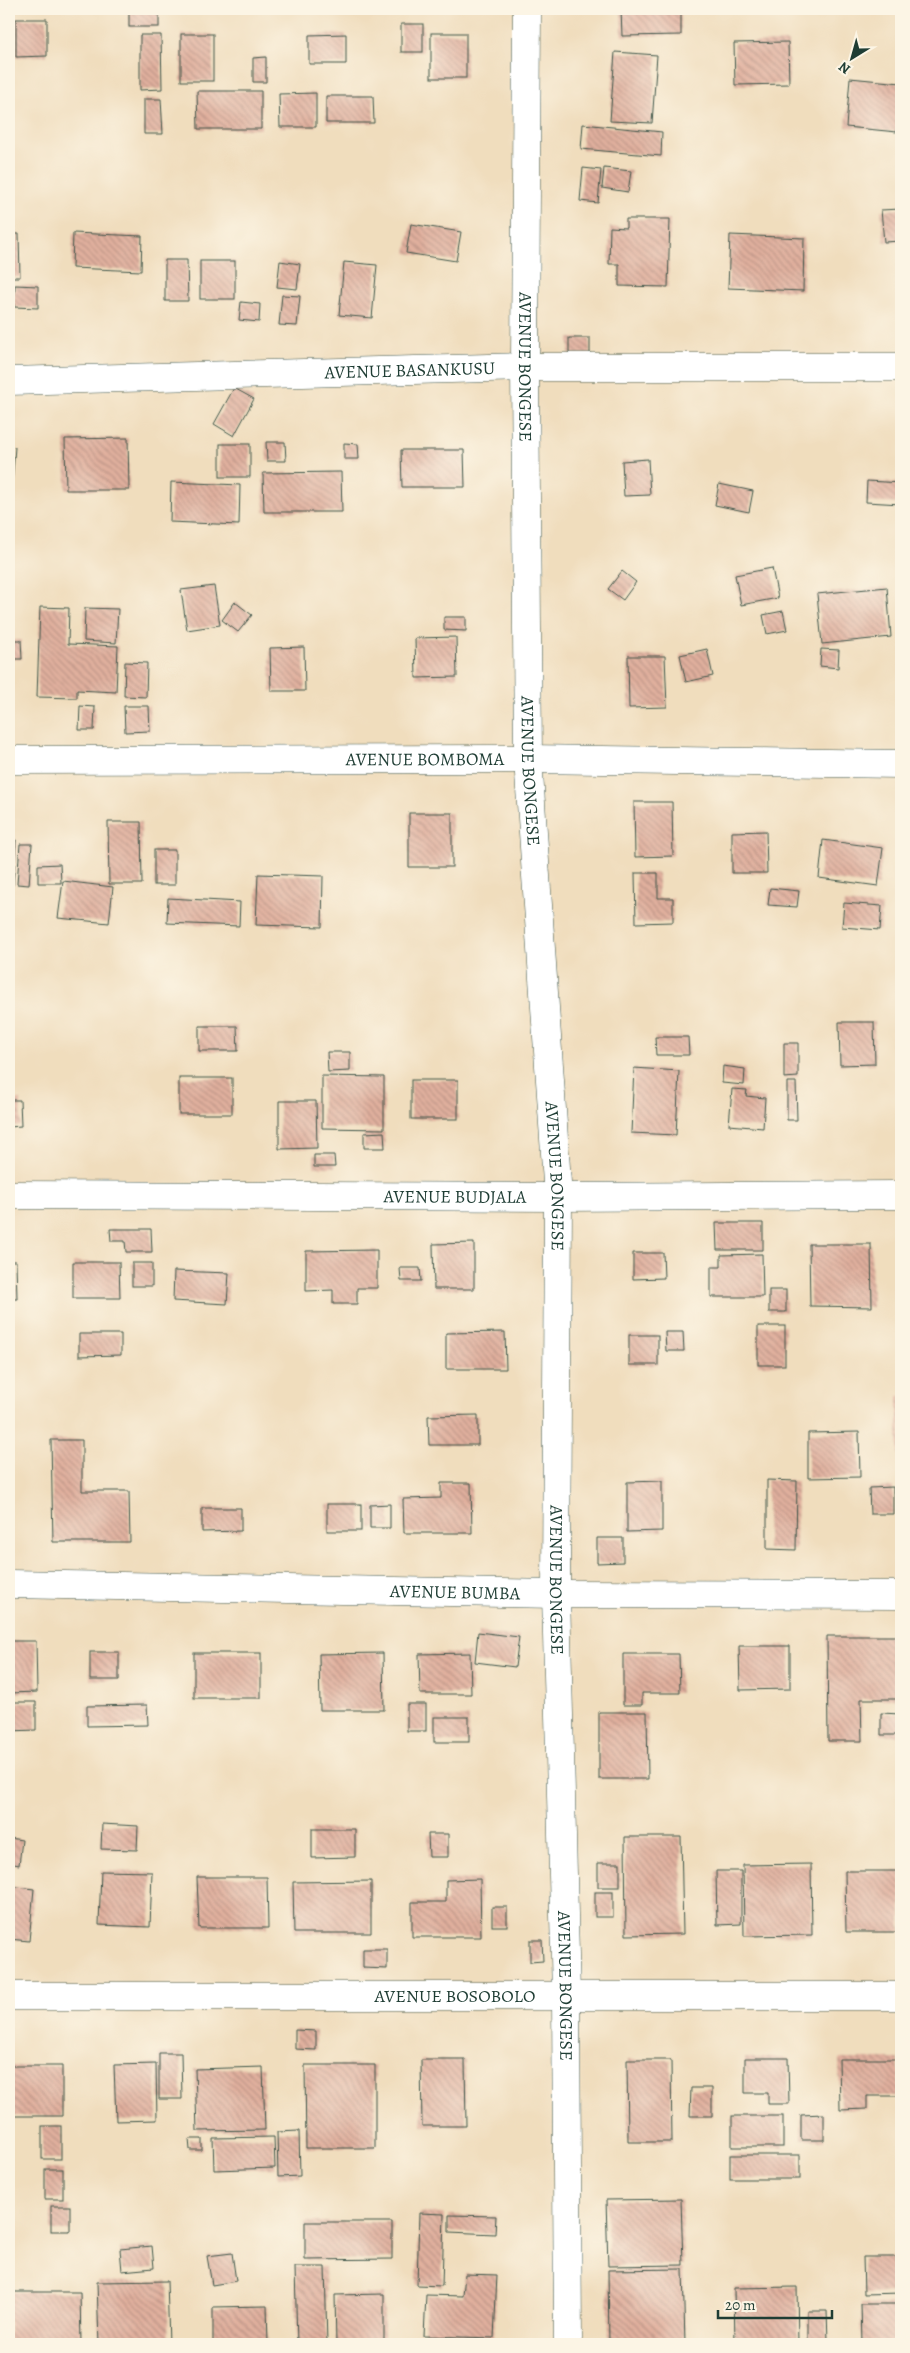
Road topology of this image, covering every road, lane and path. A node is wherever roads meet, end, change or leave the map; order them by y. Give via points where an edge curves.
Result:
1 (527, 9) edge
2 (526, 367) junction
3 (901, 367) edge
4 (9, 380) edge
5 (528, 759) junction
6 (9, 760) edge
7 (901, 764) edge
8 (9, 1195) edge
9 (901, 1195) edge
10 (558, 1197) junction
11 (9, 1584) edge
12 (556, 1594) junction
13 (901, 1595) edge
14 (566, 1995) junction
15 (9, 1996) edge
16 (901, 1996) edge
17 (568, 2344) edge

1 - 2 street, AVENUE BONGESE
2 - 3 street, AVENUE BASANKUSU
2 - 4 street, AVENUE BASANKUSU
2 - 5 street, AVENUE BONGESE
5 - 6 street, AVENUE BOMBOMA
5 - 7 street, AVENUE BOMBOMA
5 - 10 street, AVENUE BONGESE
8 - 10 street, AVENUE BUDJALA
9 - 10 street, AVENUE BUDJALA
10 - 12 street, AVENUE BONGESE
11 - 12 street, AVENUE BUMBA
12 - 13 street, AVENUE BUMBA
12 - 14 street, AVENUE BONGESE
14 - 15 street, AVENUE BOSOBOLO
14 - 16 street, AVENUE BOSOBOLO
14 - 17 street, AVENUE BONGESE

